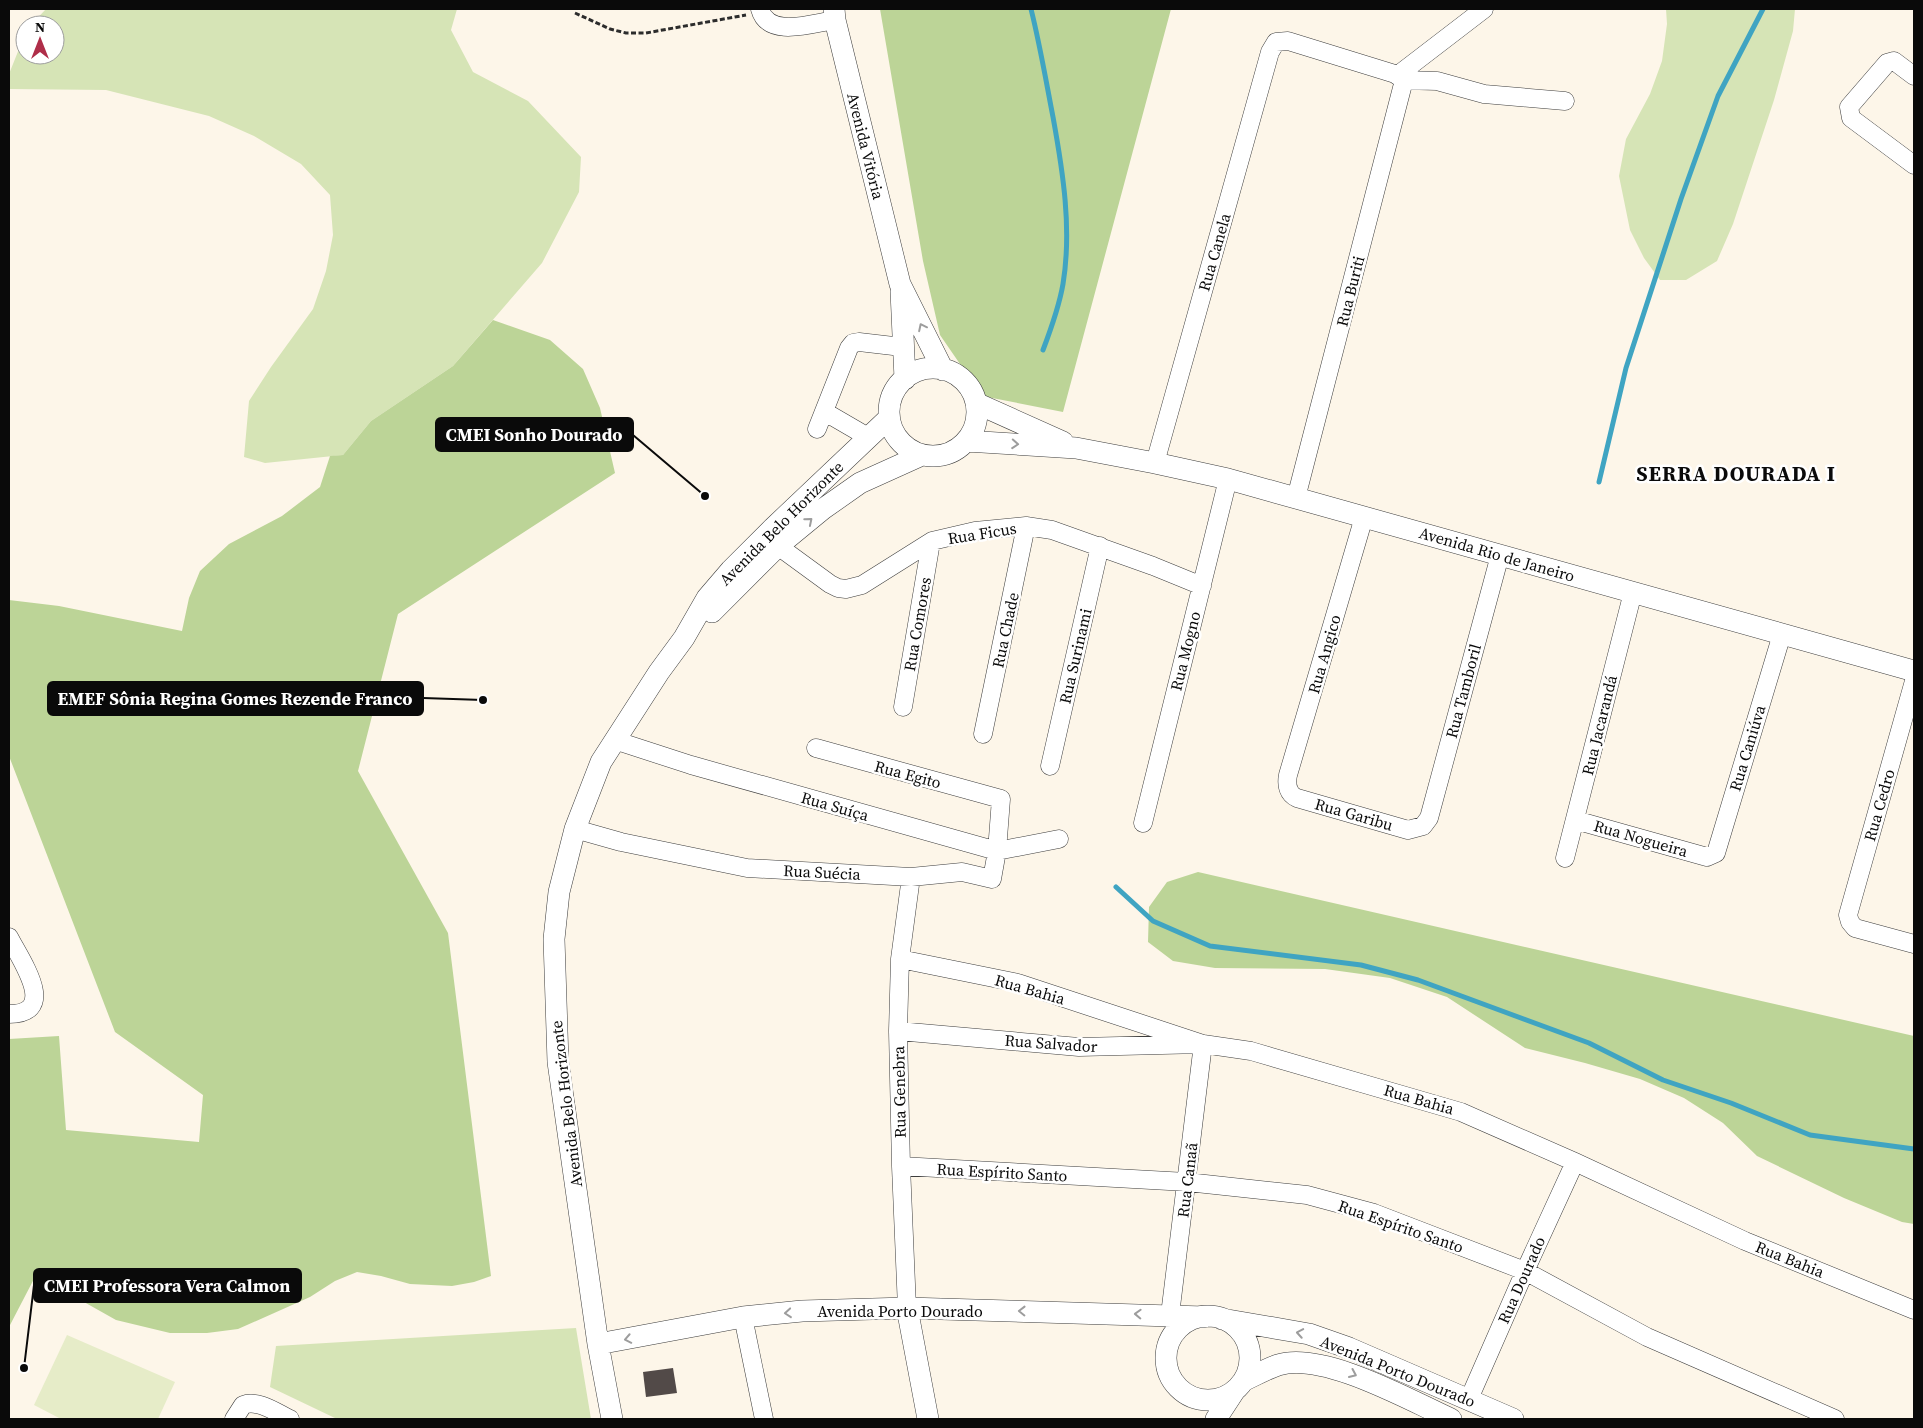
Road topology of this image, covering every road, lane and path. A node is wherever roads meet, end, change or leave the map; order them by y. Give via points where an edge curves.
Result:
1 (1484, 9) edge
2 (761, 11) edge
3 (575, 13) dead end
4 (834, 14) edge
5 (1914, 76) edge
6 (1401, 80) junction
7 (1565, 101) dead end
8 (1914, 165) edge
9 (900, 284) junction
10 (902, 347) junction
11 (943, 370) junction
12 (904, 379) junction
13 (976, 403) junction
14 (825, 412) junction
15 (889, 418) junction
16 (818, 429) dead end
17 (868, 437) junction
18 (966, 441) junction
19 (1076, 448) junction
20 (922, 455) junction
21 (1155, 462) junction
22 (1228, 479) junction
23 (1296, 498) junction
24 (1364, 517) junction
25 (1026, 526) junction
26 (931, 542) junction
27 (778, 546) junction
28 (1100, 546) junction
29 (1500, 555) junction
30 (1202, 586) junction
31 (1633, 592) junction
32 (1782, 634) junction
33 (684, 638) junction
34 (1914, 671) edge
35 (1914, 681) edge
36 (903, 707) dead end
37 (983, 734) dead end
38 (614, 740) junction
39 (816, 748) dead end
40 (1050, 766) dead end
41 (1289, 790) joint
42 (1001, 799) joint
43 (1575, 820) junction
44 (1143, 823) dead end
45 (1423, 826) joint
46 (575, 829) junction
47 (1059, 840) dead end
48 (997, 850) junction
49 (1707, 857) joint
50 (1565, 858) dead end
51 (911, 877) junction
52 (9, 937) edge
53 (1914, 944) edge
54 (900, 959) junction
55 (17, 1013) edge
56 (898, 1031) junction
57 (1204, 1044) junction
58 (1575, 1162) junction
59 (901, 1166) junction
60 (1187, 1182) junction
61 (1525, 1271) junction
62 (907, 1308) junction
63 (1914, 1310) edge
64 (1170, 1315) junction
65 (743, 1316) junction
66 (1213, 1318) junction
67 (598, 1344) junction
68 (1239, 1385) junction
69 (1470, 1399) junction
70 (237, 1413) edge
71 (290, 1419) edge
72 (612, 1419) edge
73 (764, 1419) edge
74 (928, 1419) edge
75 (1216, 1419) edge
76 (1451, 1419) edge
77 (1513, 1419) edge
78 (1835, 1419) edge

1 - 6 street
2 - 3 path via 646,33 610,29
2 - 4 street via 764,20 775,26 788,27
4 - 9 street, Avenida Vitória
5 - 8 street via 1894,62 1887,63 1848,107 1852,118
6 - 7 street via 1437,81 1484,94
6 - 21 street, Rua Canela via 1288,41 1276,42 1270,52
6 - 23 street, Rua Buriti
9 - 10 street, Avenida Vitória
11 -> 9 street, Avenida Vitória
10 - 12 street, Avenida Vitória
10 - 14 street via 853,343
11 - 12 street via 923,370
11 - 13 street via 964,382
12 - 15 street via 892,397
13 - 18 street via 976,423
13 - 19 street, Avenida Rio de Janeiro
14 - 16 street
14 - 17 street
15 - 17 street, Avenida Belo Horizonte
15 - 20 street via 900,442
17 - 33 street, Avenida Belo Horizonte via 732,570 707,598
18 -> 19 street, Avenida Rio de Janeiro
18 - 20 street via 946,454
19 - 21 street, Avenida Rio de Janeiro
27 -> 20 street, Avenida Belo Horizonte via 822,509 860,483
21 - 22 street, Avenida Rio de Janeiro
22 - 23 street, Avenida Rio de Janeiro
22 - 30 street, Rua Mogno
23 - 24 street, Avenida Rio de Janeiro
24 - 29 street, Avenida Rio de Janeiro
24 - 41 street, Rua Angico via 1288,775
25 - 26 street, Rua Ficus via 975,531
25 - 28 street, Rua Ficus via 1052,530
25 - 37 street, Rua Chade
26 - 27 street, Rua Ficus via 862,585 846,589 830,584
26 - 36 street, Rua Comores
27 - 33 street, Avenida Belo Horizonte
28 - 30 street, Rua Ficus
28 - 40 street, Rua Surinami
29 - 31 street, Avenida Rio de Janeiro
29 - 45 street, Rua Tamboril via 1431,811
30 - 44 street, Rua Mogno
31 - 32 street, Avenida Rio de Janeiro
31 - 43 street, Rua Jacarandá
32 - 34 street, Avenida Rio de Janeiro
32 - 49 street, Rua Caniúva via 1716,853
33 - 38 street, Avenida Belo Horizonte
35 - 53 street, Rua Cedro via 1848,915 1855,928
38 - 46 street, Avenida Belo Horizonte via 601,762
38 - 48 street, Rua Suíça via 700,768
39 - 42 street, Rua Egito
41 - 45 street, Rua Garibu via 1298,798 1408,830
42 - 48 street, Rua Suécia
43 - 49 street, Rua Nogueira
43 - 50 street, Rua Jacarandá
46 - 51 street, Rua Suécia via 621,842 747,868
46 - 67 street, Avenida Belo Horizonte via 559,892 554,939 555,1004 558,1062
47 - 48 street, Rua Suíça
48 - 51 street, Rua Suécia via 992,879 962,872
51 - 54 street, Rua Genebra
52 - 55 street via 35,991 31,1006
54 - 56 street, Rua Genebra
54 - 57 street, Rua Bahia via 1018,983
56 - 57 street, Rua Salvador via 1079,1046
56 - 59 street, Rua Genebra
57 - 58 street, Rua Bahia via 1251,1051 1461,1112
57 - 60 street, Rua Canaã
58 - 61 street, Rua Dourado
58 - 63 street, Rua Bahia via 1745,1241
59 - 60 street, Rua Espírito Santo
59 - 62 street, Rua Genebra
60 - 61 street, Rua Espírito Santo via 1307,1195 1374,1213
60 - 64 street, Rua Canaã
61 - 69 street, Rua Dourado
61 - 78 street, Rua Espírito Santo via 1647,1337
64 -> 62 street, Avenida Porto Dourado
62 -> 65 street, Avenida Porto Dourado
62 - 74 street
64 - 66 street, Avenida Porto Dourado
65 -> 67 street, Avenida Porto Dourado
65 - 73 street
66 - 68 street via 1232,1323 1240,1331 1249,1350 1248,1372
66 - 68 street via 1190,1320 1173,1335 1166,1355 1170,1376 1176,1386 1194,1398 1216,1399
69 -> 66 street, Avenida Porto Dourado via 1309,1334
67 - 72 street, Avenida Belo Horizonte
68 - 75 street
68 -> 76 street, Avenida Porto Dourado via 1279,1365 1306,1362 1344,1370
69 - 77 street, Avenida Porto Dourado
70 - 71 street via 247,1403 252,1403

